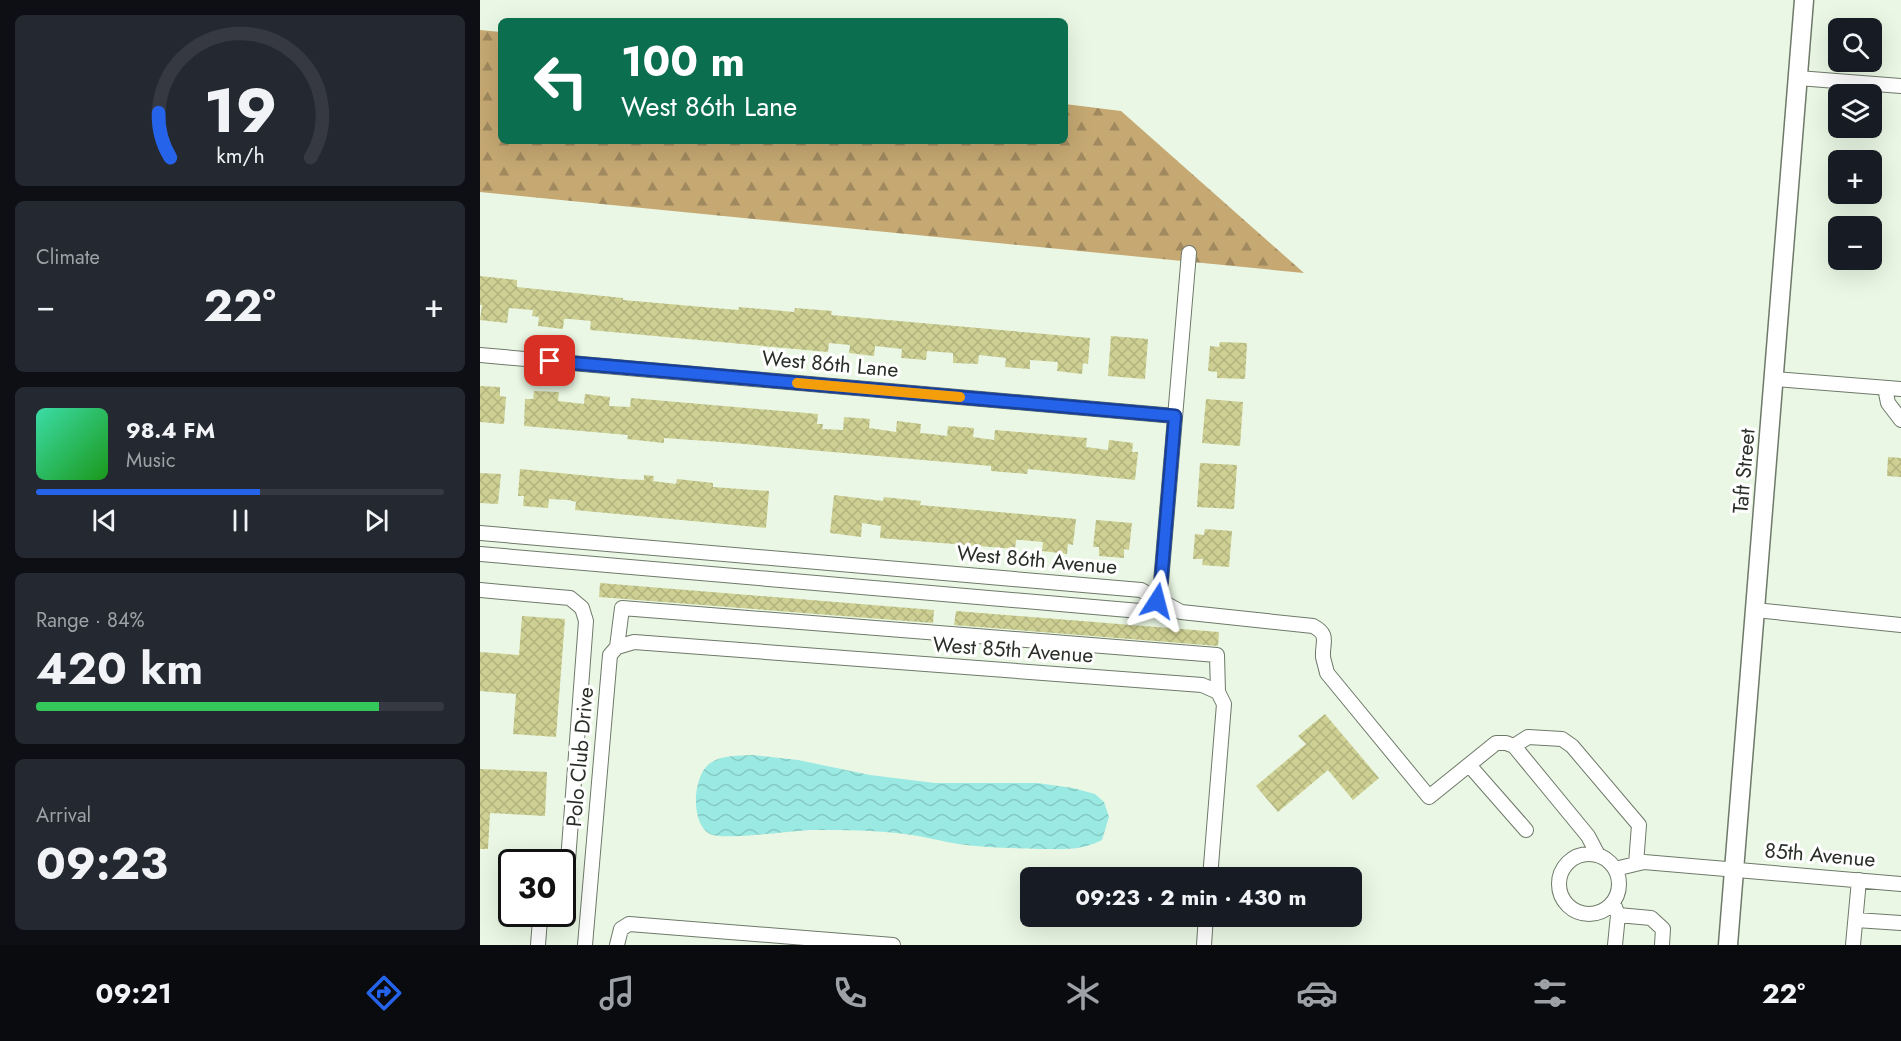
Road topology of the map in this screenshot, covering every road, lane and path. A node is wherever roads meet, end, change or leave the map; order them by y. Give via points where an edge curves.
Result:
1 (1804, 0) edge
2 (1798, 78) junction
3 (1901, 86) edge
4 (1189, 253) dead end
5 (480, 355) edge
6 (1774, 379) junction
7 (1885, 388) junction
8 (1901, 389) edge
9 (1175, 416) junction
10 (1901, 420) edge
11 (480, 533) edge
12 (480, 554) edge
13 (480, 590) edge
14 (1157, 601) junction
15 (1755, 610) junction
16 (1901, 625) edge
17 (616, 646) junction
18 (1218, 692) junction
19 (1514, 746) junction
20 (1469, 765) junction
21 (1526, 830) dead end
22 (569, 849) edge
23 (1598, 855) junction
24 (1636, 864) junction
25 (1211, 867) edge
26 (1616, 869) junction
27 (1734, 869) junction
28 (1859, 880) junction
29 (1901, 884) edge
30 (1616, 909) junction
31 (1856, 920) junction
32 (1901, 923) edge
33 (539, 927) edge
34 (1205, 927) edge
35 (538, 945) edge
36 (585, 945) edge
37 (617, 945) edge
38 (893, 945) edge
39 (1204, 945) edge
40 (1615, 945) edge
41 (1662, 945) edge
42 (1728, 945) edge
43 (1853, 945) edge

1 - 2 main road, Taft Street
2 - 3 street
2 - 6 main road, Taft Street
4 - 9 street
5 - 9 street, West 86th Lane
6 - 7 street
6 - 15 main road, Taft Street
7 - 8 street
7 - 10 street via 1888,403
9 - 14 street
11 - 14 street, West 86th Avenue via 1141,590
12 - 14 street, West 86th Avenue via 1140,611
13 - 22 street via 570,598 582,608 586,621
14 - 20 street via 1181,612 1321,630 1327,672 1429,797
15 - 16 street
15 - 27 main road, Taft Street
17 - 18 street, West 85th Avenue via 634,642 1202,686
17 - 18 street, Polo Club Drive via 622,608 1217,655
17 - 36 street, Polo Club Drive via 610,655
18 - 25 street via 1224,704
19 - 20 street via 1496,743
19 - 23 street via 1588,836
19 - 24 street via 1528,737 1562,739 1572,746 1639,825
20 - 21 street
23 - 26 street
23 - 30 street via 1578,856 1569,861 1563,869 1560,889 1577,912
24 - 26 street, 85th Avenue
24 - 27 street, 85th Avenue
26 - 30 street via 1620,886
27 - 28 street, 85th Avenue
27 - 42 main road, Taft Street
28 - 29 street, 85th Avenue
28 - 31 street
30 - 40 street
30 - 41 street via 1651,918 1663,929
31 - 32 street
31 - 43 street
33 - 35 street
34 - 39 street
37 - 38 street via 621,929 629,924

